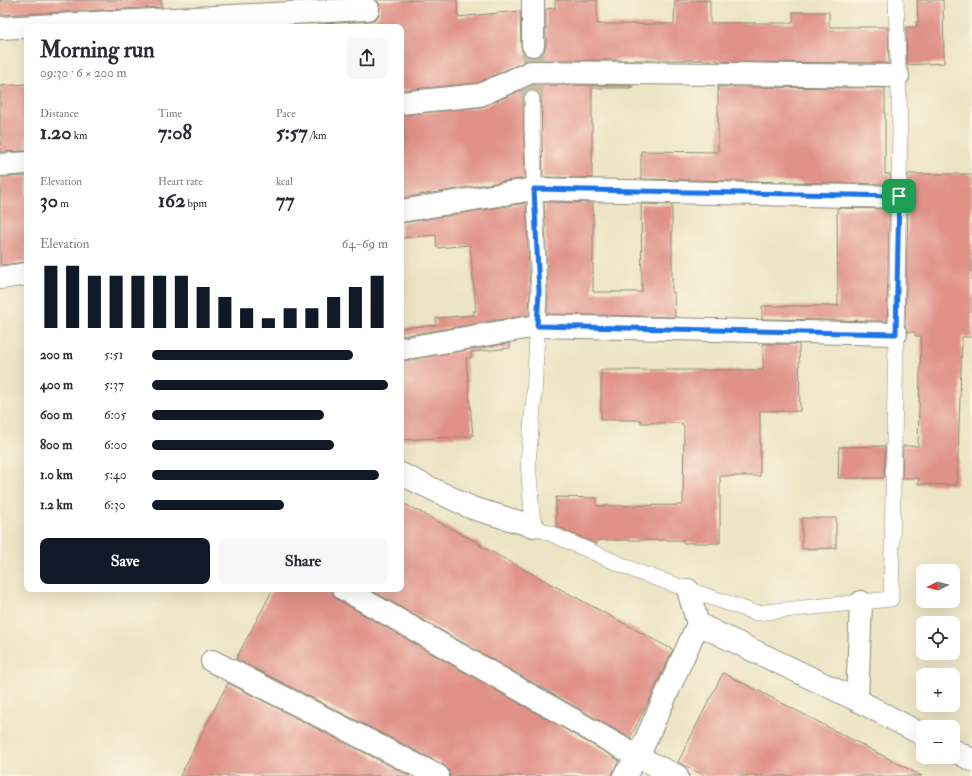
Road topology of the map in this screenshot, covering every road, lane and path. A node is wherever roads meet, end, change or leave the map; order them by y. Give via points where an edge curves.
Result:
1 (533, 0) edge
2 (896, 0) edge
3 (368, 9) dead end
4 (77, 24) edge
5 (24, 27) edge
6 (0, 28) edge
7 (533, 45) tunnel mouth
8 (898, 76) junction
9 (532, 99) tunnel mouth
10 (404, 103) edge
11 (24, 163) edge
12 (0, 165) edge
13 (534, 189) junction
14 (899, 196) junction
15 (404, 211) edge
16 (24, 274) edge
17 (0, 278) edge
18 (537, 326) junction
19 (896, 334) junction
20 (404, 348) edge
21 (404, 475) edge
22 (533, 526) junction
23 (688, 590) junction
24 (349, 592) edge
25 (861, 602) junction
26 (698, 624) junction
27 (212, 661) dead end
28 (857, 700) junction
29 (916, 731) edge
30 (960, 754) edge
31 (638, 757) junction
32 (972, 760) edge
33 (438, 776) edge
34 (624, 776) edge
35 (677, 776) edge

1 - 7 street
2 - 8 lane
3 - 4 street
5 - 6 street
8 - 10 street via 531,72 480,95
8 - 14 lane
9 - 13 lane
11 - 12 street
13 - 14 street
13 - 15 street
13 - 18 lane via 539,291
14 - 19 lane
16 - 17 street
18 - 19 street
18 - 20 street
18 - 22 lane via 528,462
19 - 25 lane via 891,599
21 - 22 street via 472,508
22 - 23 lane via 638,572
23 - 25 lane via 756,613
23 - 26 street
24 - 31 street
25 - 28 street
26 - 28 street
26 - 31 street
27 - 33 street
28 - 29 street
30 - 32 street
31 - 34 street
31 - 35 street

